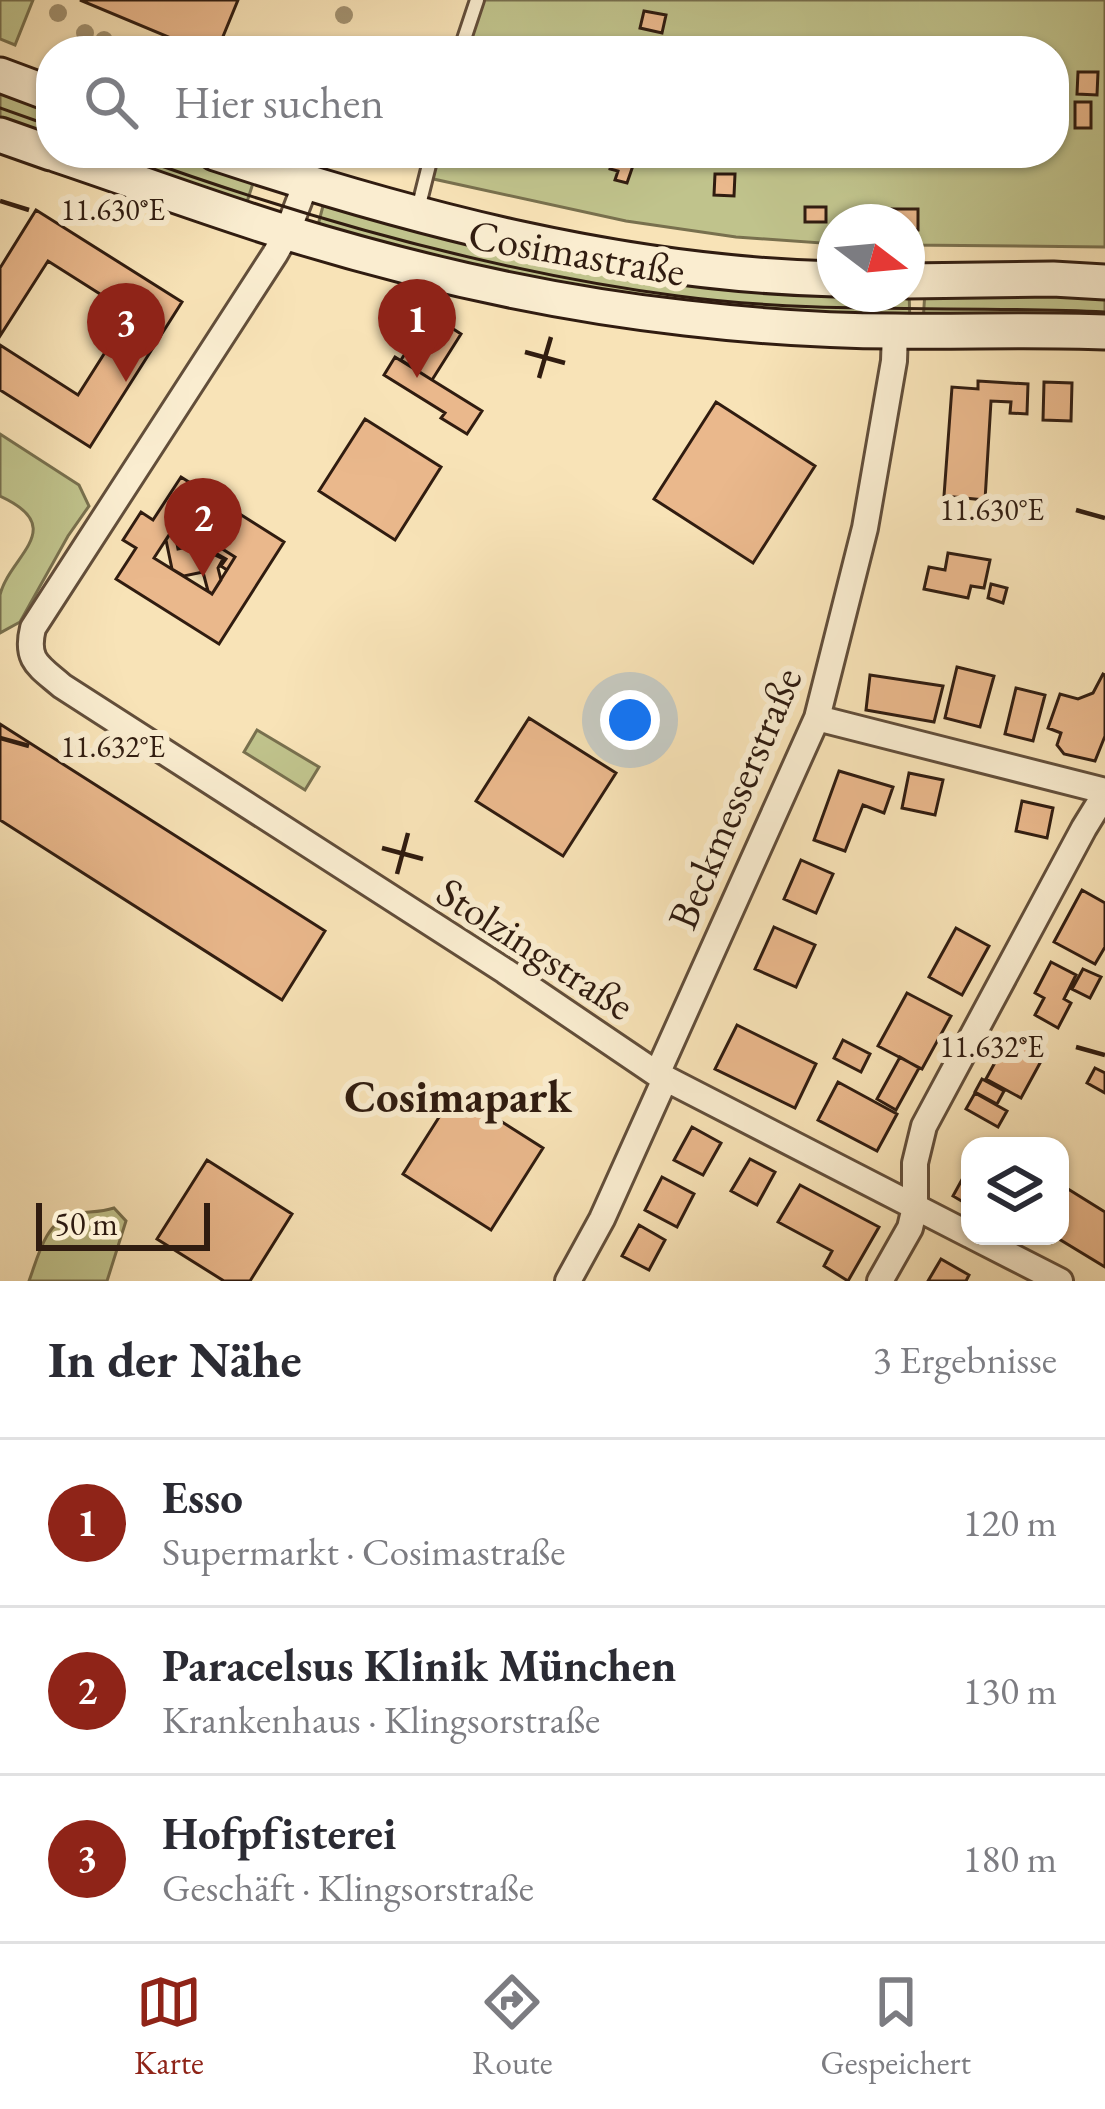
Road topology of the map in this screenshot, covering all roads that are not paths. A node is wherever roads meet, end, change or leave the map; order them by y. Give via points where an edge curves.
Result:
1 (477, 0) edge
2 (465, 36) edge
3 (0, 75) edge
4 (36, 88) edge
5 (0, 135) edge
6 (36, 147) edge
7 (96, 168) edge
8 (260, 168) edge
9 (428, 168) edge
10 (306, 183) junction
11 (416, 214) junction
12 (287, 233) junction
13 (817, 279) edge
14 (925, 281) edge
15 (1105, 281) edge
16 (895, 331) junction
17 (1105, 332) edge
18 (818, 718) junction
19 (1105, 793) edge
20 (661, 1077) junction
21 (915, 1207) junction
22 (961, 1230) edge
23 (990, 1245) edge
24 (568, 1281) edge
25 (880, 1281) edge
26 (1060, 1281) edge

1 - 2 lane
3 - 4 main road
5 - 6 main road, Cosimastraße
7 - 12 main road, Cosimastraße
8 - 10 main road, Cosimastraße
9 - 11 lane
10 - 11 main road, Cosimastraße
10 - 12 street
11 - 13 main road, Cosimastraße via 608,255
12 - 16 main road, Cosimastraße via 569,301 736,323
12 - 20 street, Stolzingstraße via 33,628 28,646 35,663
14 - 15 main road
16 - 17 main road, Cosimastraße
16 - 18 street, Beckmesserstraße via 865,528
18 - 19 street
18 - 20 street, Beckmesserstraße
19 - 21 street via 924,1126
20 - 21 street, Stolzingstraße
20 - 24 street, Beckmesserstraße
21 - 22 street, Stolzingstraße
21 - 25 street
23 - 26 street, Stolzingstraße

